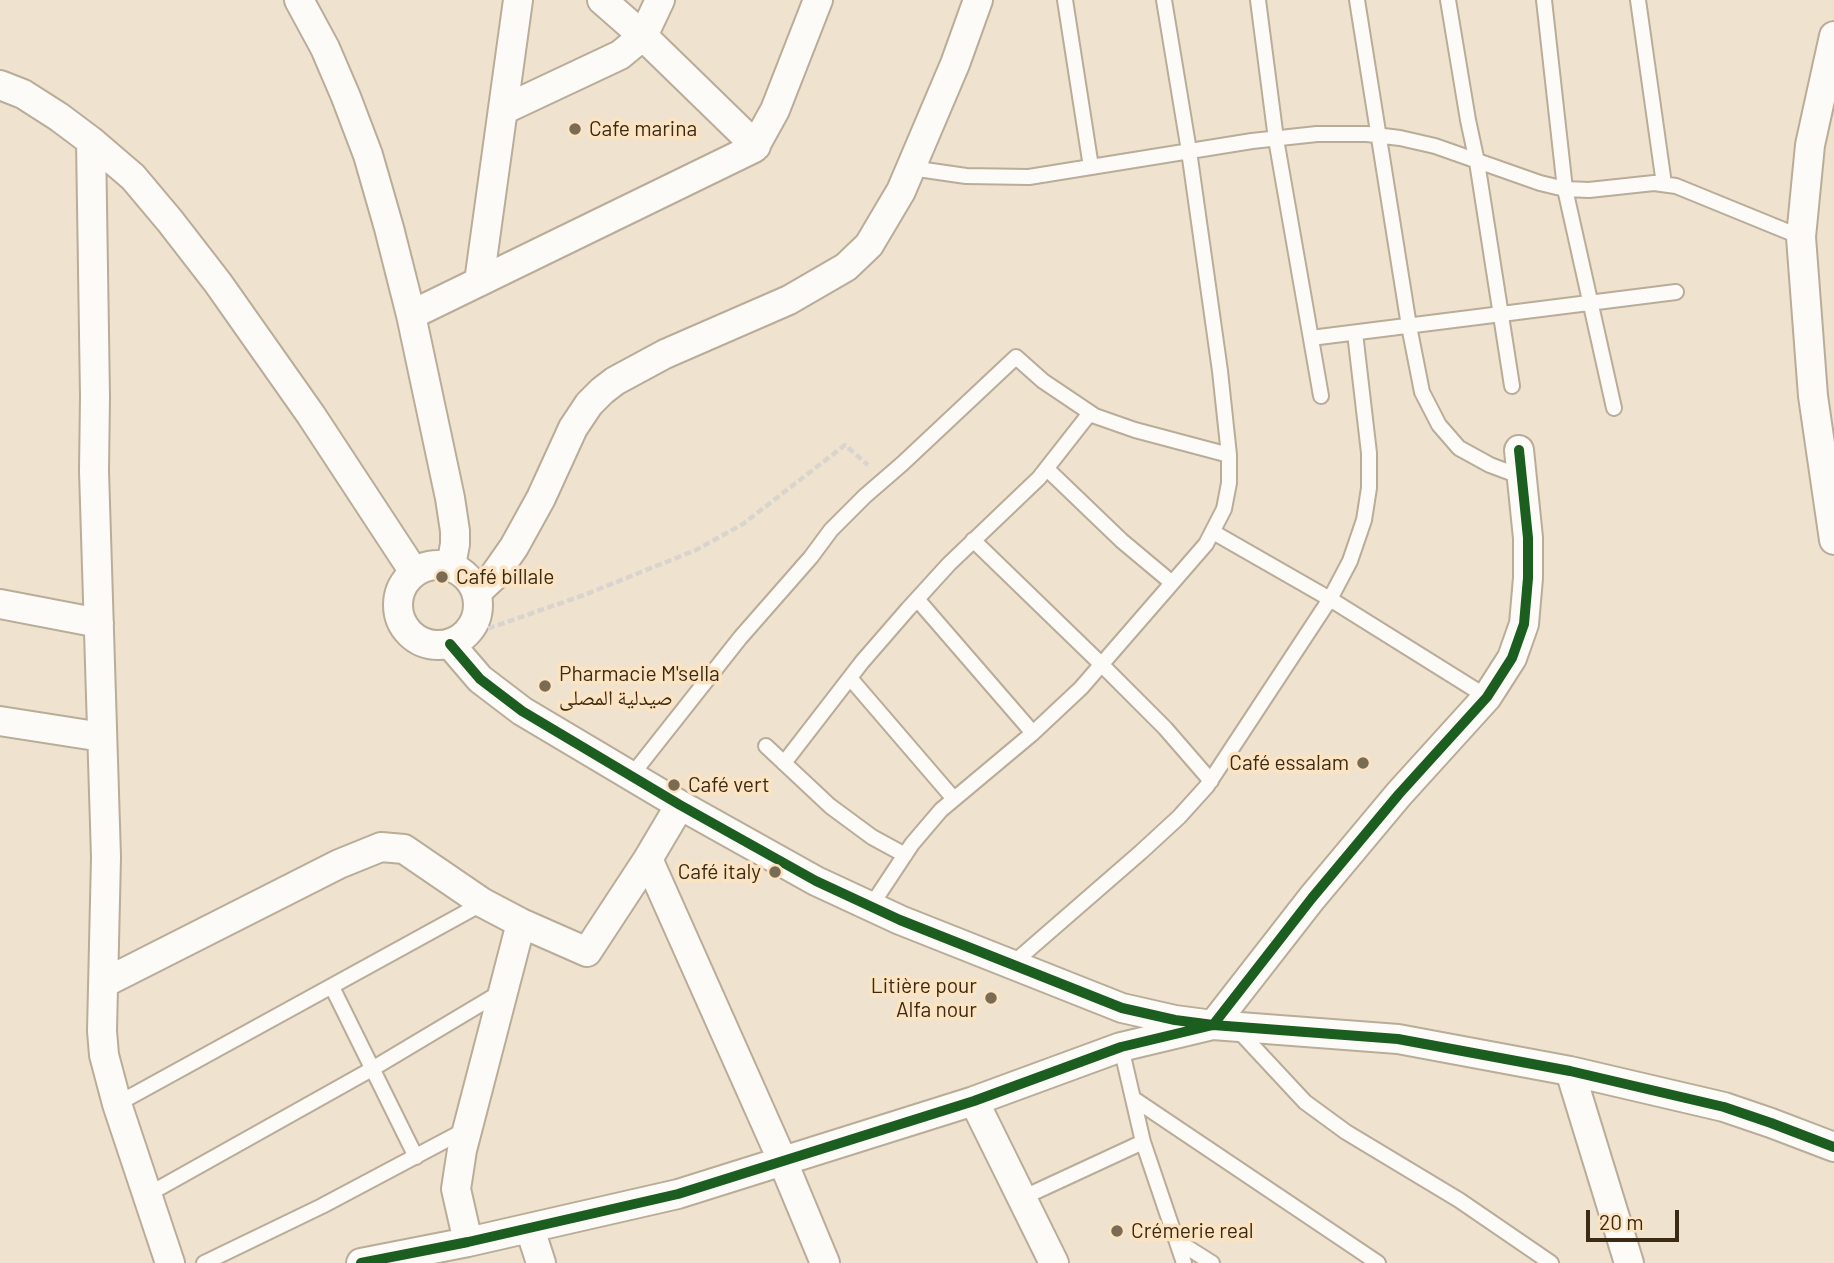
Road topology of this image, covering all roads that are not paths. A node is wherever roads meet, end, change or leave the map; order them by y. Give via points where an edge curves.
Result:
1 (299, 0) edge
2 (518, 0) edge
3 (602, 0) edge
4 (660, 0) edge
5 (818, 0) edge
6 (978, 0) edge
7 (1065, 0) edge
8 (1164, 0) edge
9 (1258, 0) edge
10 (1357, 0) edge
11 (1448, 0) edge
12 (1544, 0) edge
13 (1638, 0) edge
14 (643, 36) junction
15 (1834, 36) edge
16 (0, 85) edge
17 (503, 110) junction
18 (1379, 135) junction
19 (1276, 139) junction
20 (91, 141) junction
21 (756, 146) junction
22 (1189, 151) junction
23 (1478, 162) junction
24 (1091, 167) junction
25 (911, 168) junction
26 (1664, 184) junction
27 (1565, 189) junction
28 (1801, 237) junction
29 (479, 282) junction
30 (1676, 292) dead end
31 (1591, 303) junction
32 (1501, 314) junction
33 (411, 315) junction
34 (1409, 326) junction
35 (1355, 333) junction
36 (1311, 338) junction
37 (1512, 386) dead end
38 (1321, 396) dead end
39 (1614, 408) dead end
40 (1090, 412) junction
41 (1229, 455) junction
42 (1521, 463) joint
43 (1047, 469) junction
44 (1213, 532) junction
45 (973, 540) junction
46 (1834, 540) edge
47 (451, 566) junction
48 (414, 572) junction
49 (1171, 582) junction
50 (477, 592) junction
51 (917, 599) junction
52 (1329, 599) junction
53 (0, 604) edge
54 (99, 623) junction
55 (456, 640) junction
56 (1101, 664) junction
57 (850, 678) junction
58 (1486, 697) junction
59 (0, 721) edge
60 (1033, 733) junction
61 (102, 737) junction
62 (766, 746) dead end
63 (784, 763) junction
64 (631, 776) junction
65 (1211, 781) junction
66 (954, 799) junction
67 (680, 805) junction
68 (905, 855) junction
69 (648, 859) junction
70 (482, 903) junction
71 (871, 906) junction
72 (521, 923) junction
73 (1011, 965) junction
74 (104, 983) junction
75 (332, 987) junction
76 (506, 990) junction
77 (1224, 1026) junction
78 (1121, 1047) junction
79 (372, 1069) junction
80 (1570, 1071) junction
81 (1134, 1098) junction
82 (974, 1101) junction
83 (117, 1104) junction
84 (468, 1129) junction
85 (1143, 1142) junction
86 (1834, 1147) edge
87 (416, 1157) junction
88 (783, 1162) junction
89 (147, 1195) junction
90 (1021, 1198) junction
91 (530, 1229) junction
92 (1177, 1241) junction
93 (468, 1242) junction
94 (169, 1263) edge
95 (204, 1263) edge
96 (361, 1263) edge
97 (541, 1263) edge
98 (825, 1263) edge
99 (1055, 1263) edge
100 (1184, 1263) edge
101 (1212, 1263) edge
102 (1378, 1263) edge
103 (1551, 1263) edge
104 (1629, 1263) edge

1 - 33 street via 325,48 368,155
2 - 17 street
3 - 14 street
4 - 14 street
5 - 21 street
6 - 25 street
7 - 24 lane
8 - 22 lane
9 - 19 lane
10 - 18 lane
11 - 23 lane
12 - 27 lane
13 - 26 lane
14 - 17 street via 620,55
14 - 21 street
15 - 28 street via 1810,145
16 - 20 street via 23,94
17 - 29 street
18 - 19 lane
18 - 23 lane via 1435,146
18 - 34 lane
19 - 22 lane
19 - 36 lane
20 - 48 street via 132,177 218,283
20 - 54 street
21 - 29 street
22 - 24 lane
22 - 41 lane
23 - 27 lane
23 - 32 lane
24 - 25 lane via 1029,177 966,176
25 - 50 street via 877,234 846,267 789,300 643,365 602,391 573,428 514,547
26 - 27 lane
26 - 28 lane
27 - 31 lane
28 - 46 street via 1812,383
29 - 33 street
30 - 31 lane
31 - 32 lane
31 - 39 lane
32 - 34 lane
32 - 37 lane
33 - 47 street via 453,518
34 - 35 lane
34 - 42 lane via 1422,392 1439,425 1459,448 1490,465
35 - 36 lane
35 - 52 lane via 1369,488 1350,561
36 - 38 lane
40 - 41 lane via 1116,424
40 - 43 lane
40 - 64 lane via 1016,357 831,530
41 - 44 lane via 1224,509
42 - 58 street via 1528,538 1527,610 1512,657
43 - 45 lane
43 - 49 lane
44 - 49 lane
44 - 52 lane
45 - 51 lane
45 - 56 lane
47 - 48 street via 438,564
47 - 50 street via 462,572
48 - 55 street via 399,592 397,605 404,628 425,643
49 - 56 lane
50 - 55 street via 477,618
51 - 57 lane
51 - 60 lane
52 - 58 lane
52 - 65 lane
53 - 54 street
54 - 61 street
55 - 64 street via 469,667 497,694
56 - 60 lane
56 - 65 lane
57 - 63 lane
57 - 66 lane
58 - 77 street via 1321,887
59 - 61 street
60 - 66 lane
61 - 74 street
62 - 63 lane
63 - 68 lane via 851,822
64 - 67 street
65 - 73 lane via 1169,826
66 - 68 lane
67 - 69 street
67 - 71 street
68 - 71 lane
69 - 72 street via 587,952
69 - 88 street
70 - 72 street
70 - 74 street via 404,849 381,847
70 - 75 lane
71 - 73 street
72 - 76 street
73 - 77 street via 1122,1008
74 - 83 street via 104,1055
75 - 79 lane
75 - 83 lane
76 - 79 lane
76 - 84 street
77 - 78 street
77 - 80 street via 1398,1039
77 - 103 lane via 1305,1102 1346,1132 1459,1200
78 - 81 lane
78 - 82 street
79 - 87 lane
79 - 89 lane
80 - 86 street via 1724,1107
80 - 104 street
81 - 85 lane
81 - 102 lane
82 - 88 street
82 - 90 street
83 - 89 street
84 - 87 lane
84 - 93 street via 456,1189
85 - 90 lane
85 - 92 lane
87 - 95 lane
88 - 91 street via 678,1194
88 - 98 street
89 - 94 street
90 - 99 street
91 - 93 street
91 - 97 street
92 - 100 lane
92 - 101 lane
93 - 96 street

